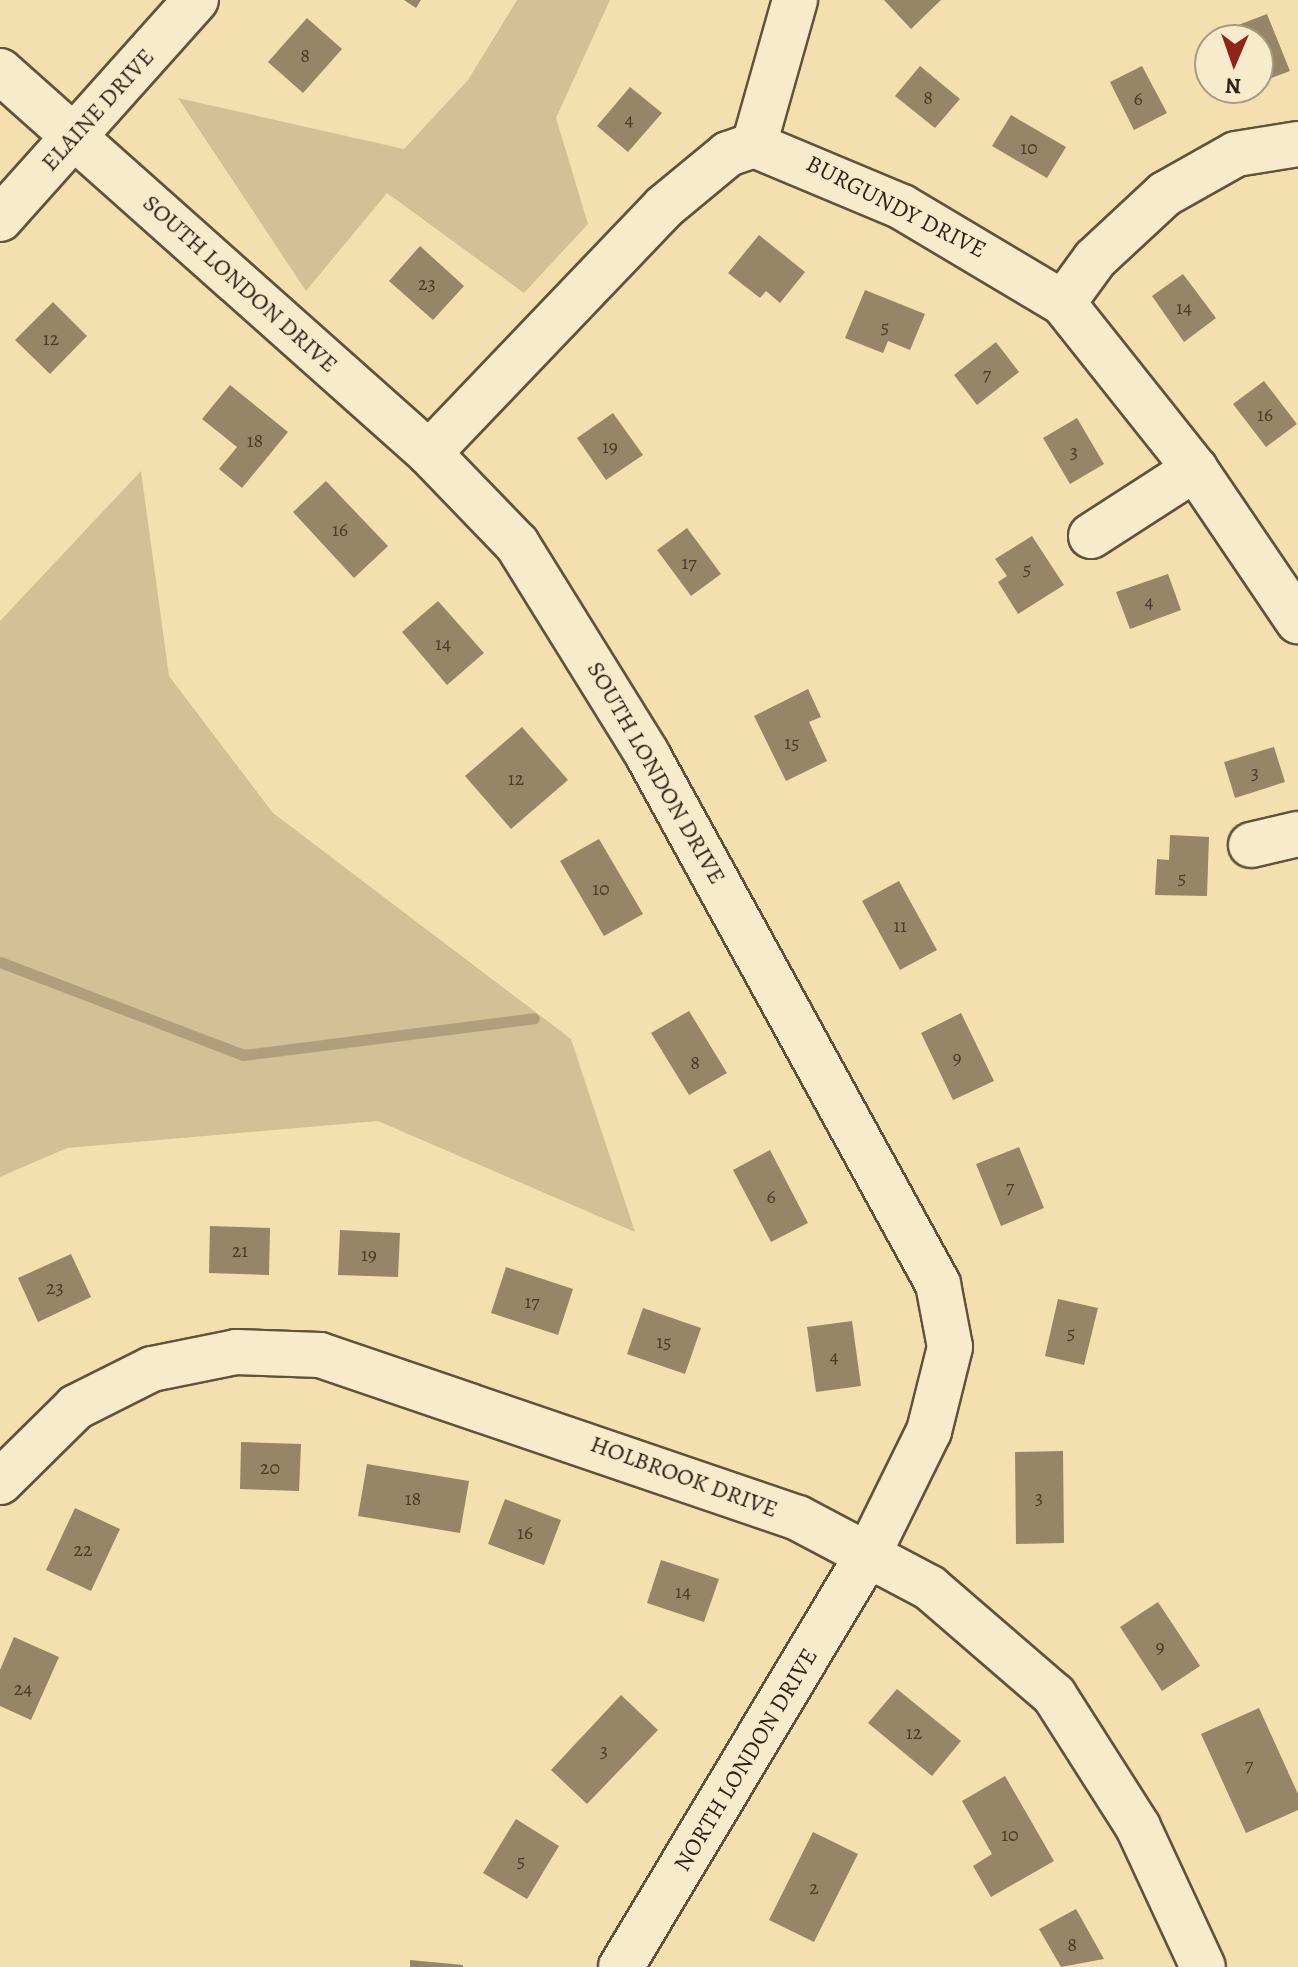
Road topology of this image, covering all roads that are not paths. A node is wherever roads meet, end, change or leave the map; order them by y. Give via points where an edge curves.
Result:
1 (196, 0) edge
2 (795, 0) edge
3 (0, 71) edge
4 (74, 136) junction
5 (1298, 144) edge
6 (754, 145) junction
7 (0, 219) edge
8 (1063, 303) junction
9 (429, 453) junction
10 (1195, 469) junction
11 (1091, 536) dead end
12 (1293, 602) edge
13 (1298, 834) edge
14 (1251, 845) dead end
15 (0, 1482) edge
16 (870, 1551) junction
17 (621, 1967) edge
18 (1203, 1967) edge

1 - 4 street, ELAINE DRIVE
2 - 6 street
3 - 4 street, SOUTH LONDON DRIVE
4 - 7 street, ELAINE DRIVE
4 - 9 street, SOUTH LONDON DRIVE
5 - 8 street via 1236,154 1176,187 1095,259
6 - 8 street, BURGUNDY DRIVE via 902,207
6 - 9 street via 728,154 664,207
8 - 10 street, BURGUNDY DRIVE
9 - 16 street, SOUTH LONDON DRIVE via 517,544 565,614 928,1256 947,1315 946,1380 929,1431
10 - 11 street
10 - 12 street, BURGUNDY DRIVE
13 - 14 street
15 - 16 street, HOLBROOK DRIVE via 76,1407 152,1369 236,1352 320,1355 653,1465
16 - 17 street, NORTH LONDON DRIVE
16 - 18 street, HOLBROOK DRIVE via 971,1618 1054,1695 1138,1827

